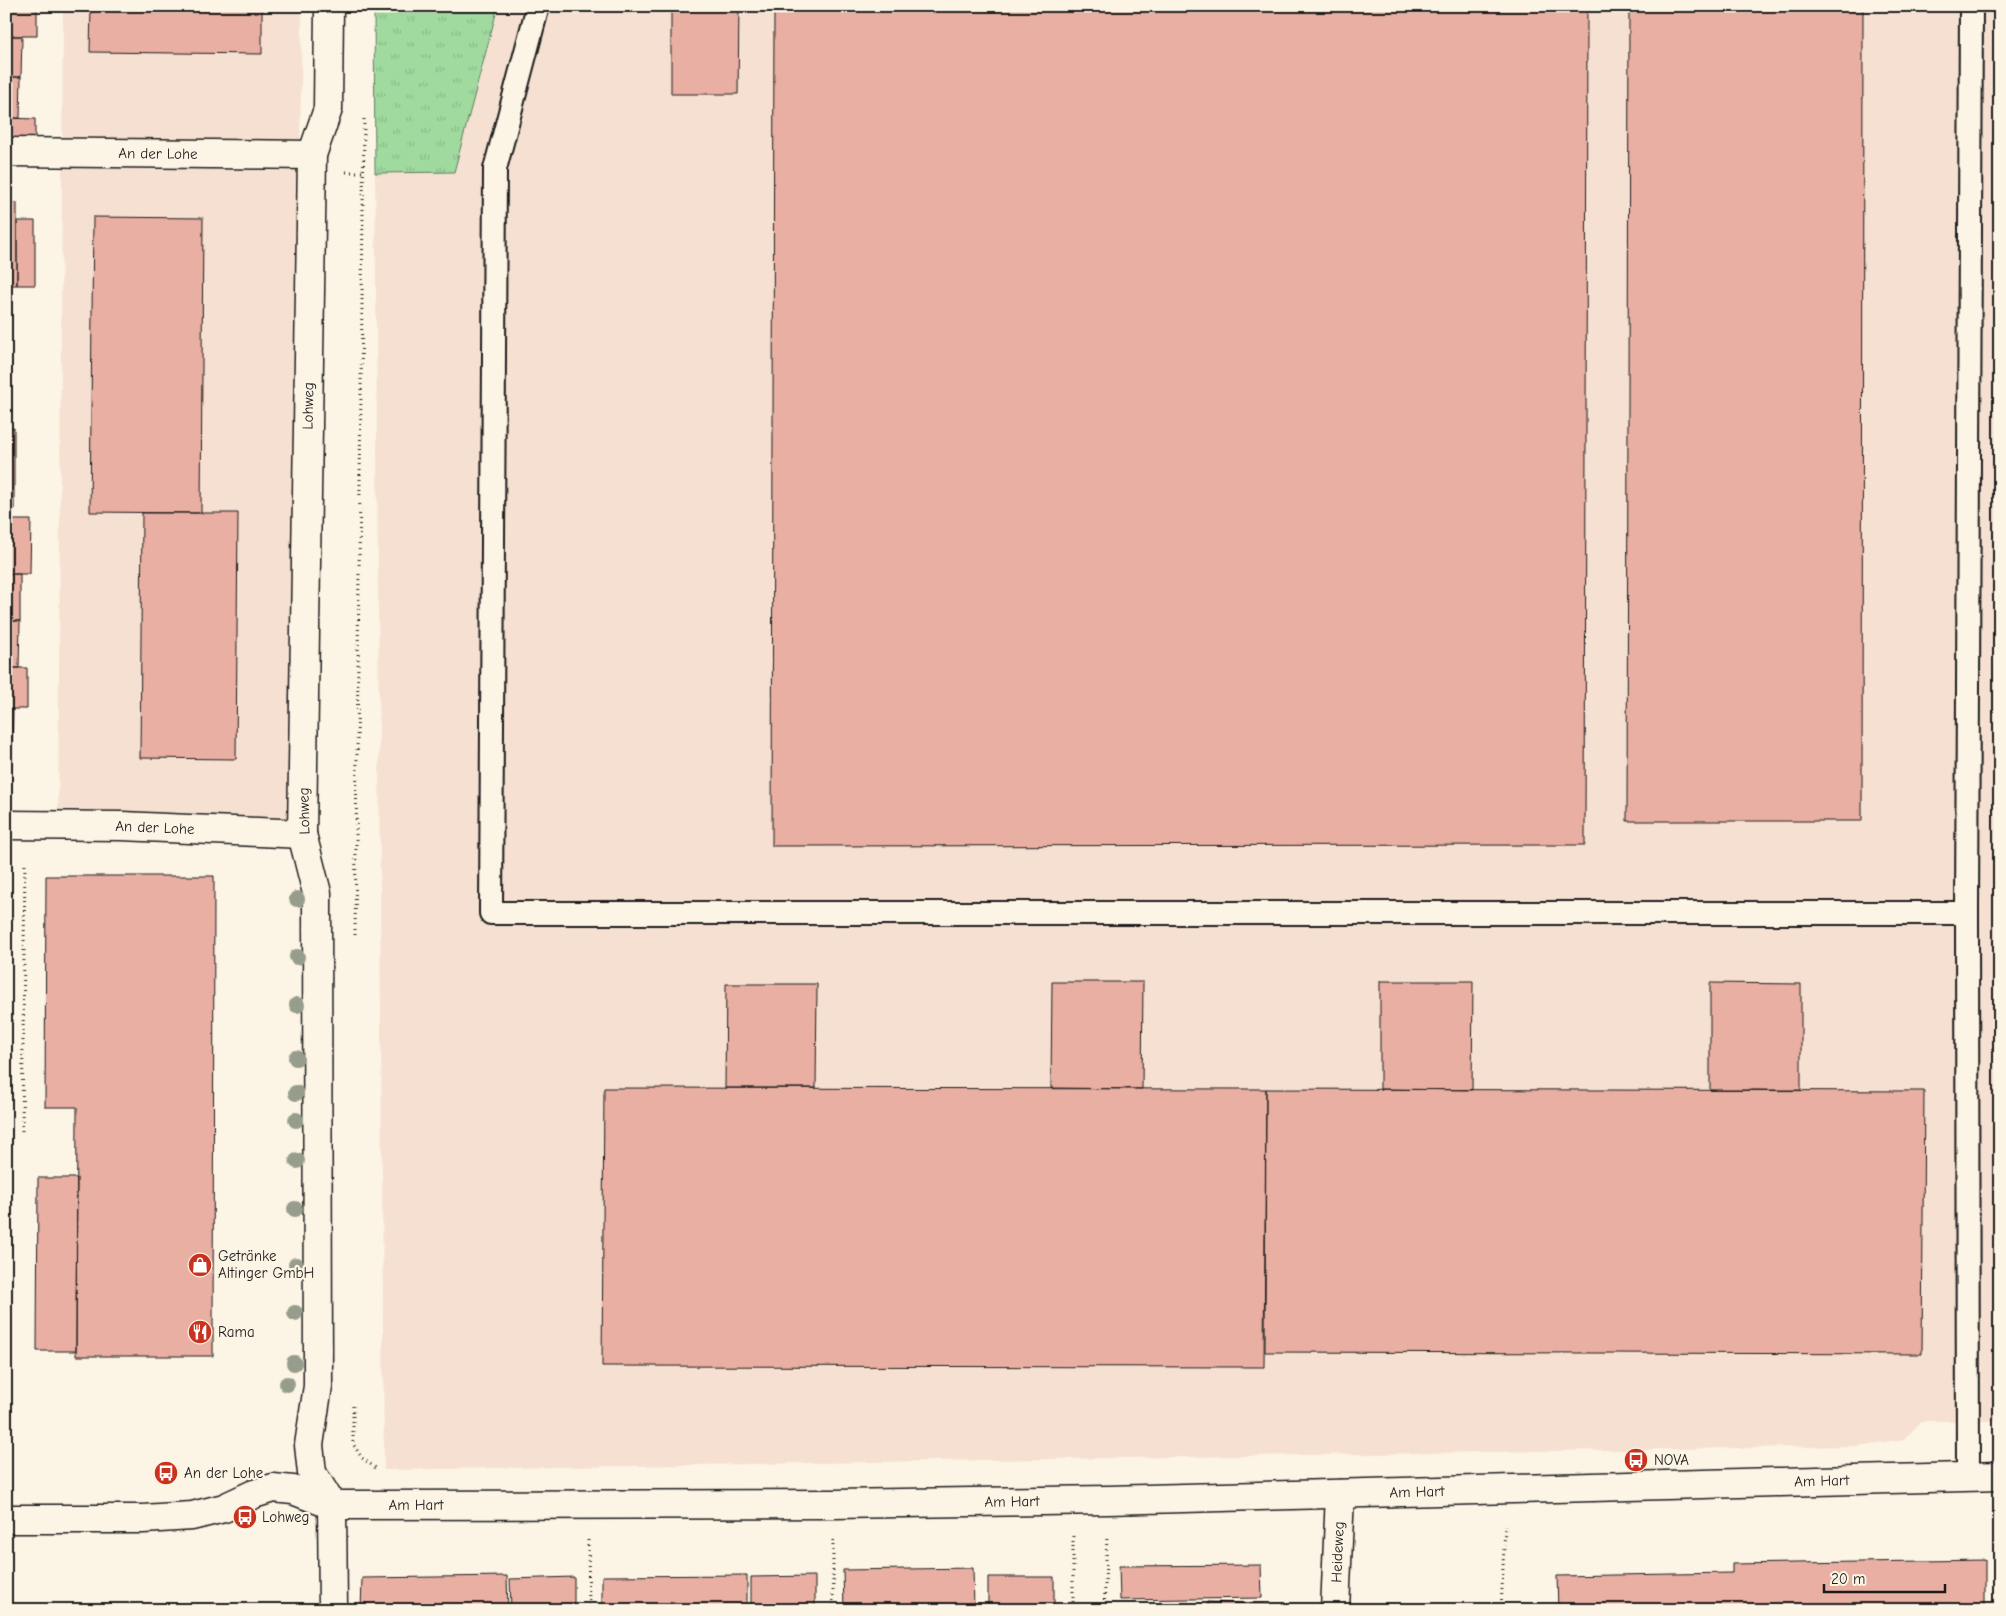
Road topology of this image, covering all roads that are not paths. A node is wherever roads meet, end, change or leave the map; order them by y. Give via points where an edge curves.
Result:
1 (329, 6) edge
2 (538, 6) edge
3 (1971, 6) edge
4 (6, 152) edge
5 (312, 155) junction
6 (16, 826) edge
7 (302, 834) junction
8 (1967, 913) junction
9 (2000, 1476) edge
10 (1968, 1478) junction
11 (1340, 1494) junction
12 (332, 1506) junction
13 (6, 1520) edge
14 (333, 1610) edge
15 (1335, 1610) edge

1 - 5 street, Lohweg via 328,109
2 - 8 lane via 495,169 491,913
3 - 8 lane
4 - 5 street, An der Lohe
5 - 7 street, Lohweg
6 - 7 street, An der Lohe via 122,826
7 - 12 street, Lohweg via 317,892 318,1386 308,1445 312,1473
8 - 10 lane
9 - 10 street, Am Hart
10 - 11 street, Am Hart
11 - 12 street, Am Hart via 833,1504
11 - 15 street, Heideweg
12 - 13 street, Am Hart via 293,1490 273,1488 224,1508 192,1516
12 - 14 street

